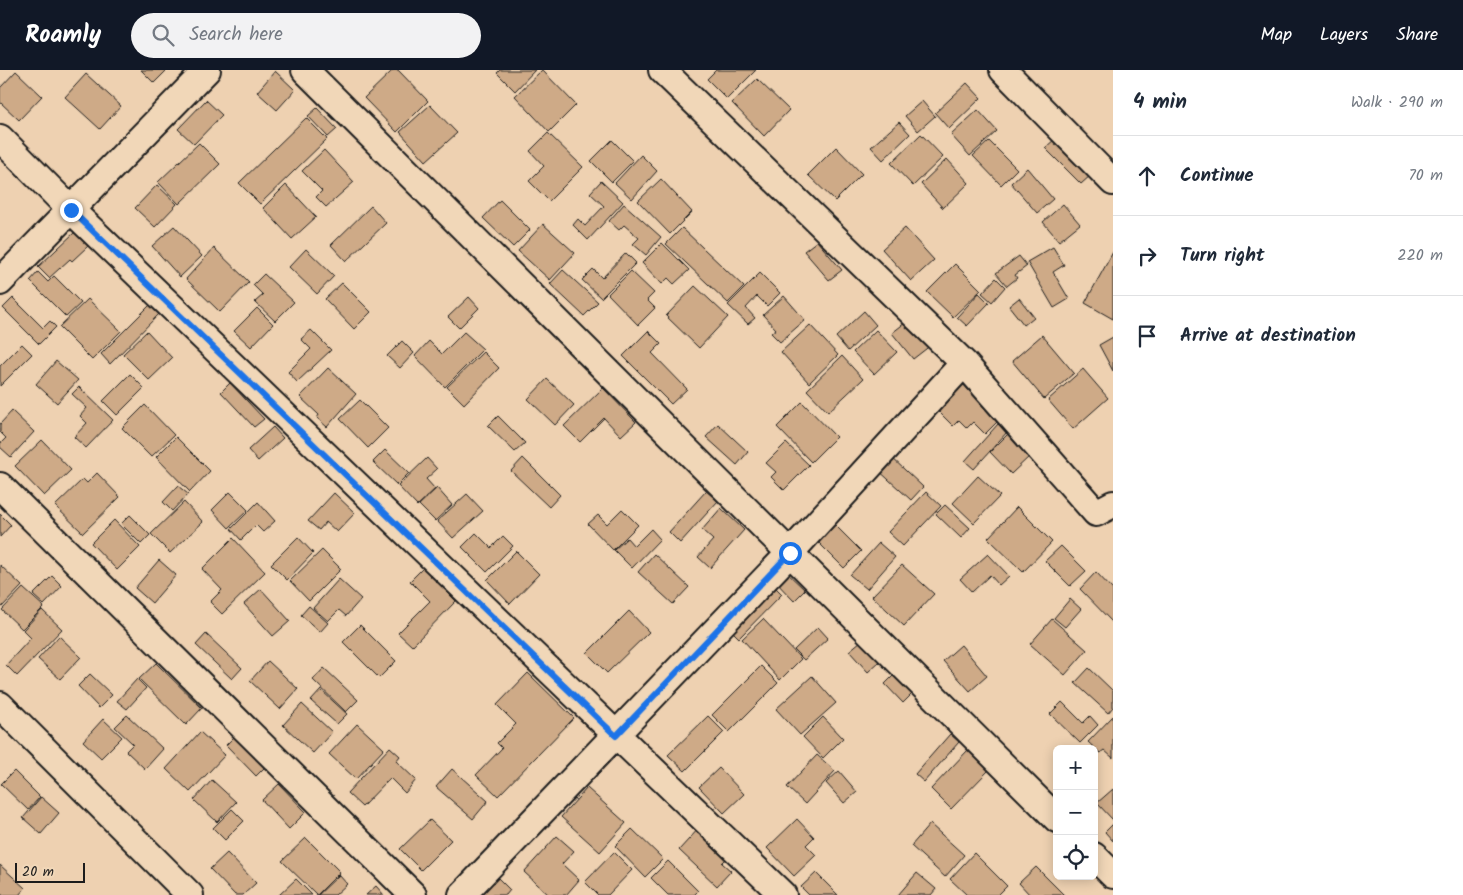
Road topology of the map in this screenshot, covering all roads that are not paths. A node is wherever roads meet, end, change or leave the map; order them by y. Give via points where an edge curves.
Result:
1 (207, 70) edge
2 (305, 70) edge
3 (662, 70) edge
4 (1003, 70) edge
5 (0, 138) edge
6 (1113, 182) edge
7 (71, 210) junction
8 (0, 282) edge
9 (964, 363) junction
10 (0, 486) edge
11 (1113, 504) edge
12 (790, 553) junction
13 (0, 705) edge
14 (616, 736) junction
15 (1053, 815) edge
16 (1098, 860) edge
17 (1113, 875) edge
18 (190, 895) edge
19 (413, 895) edge
20 (462, 895) edge
21 (783, 895) edge

1 - 7 street
2 - 12 street
3 - 9 street
4 - 6 street
5 - 7 street
7 - 8 street
7 - 14 street
9 - 11 street via 1096,512
9 - 12 street
10 - 19 street
12 - 14 street
12 - 15 street
13 - 18 street
14 - 20 street
14 - 21 street
16 - 17 street

